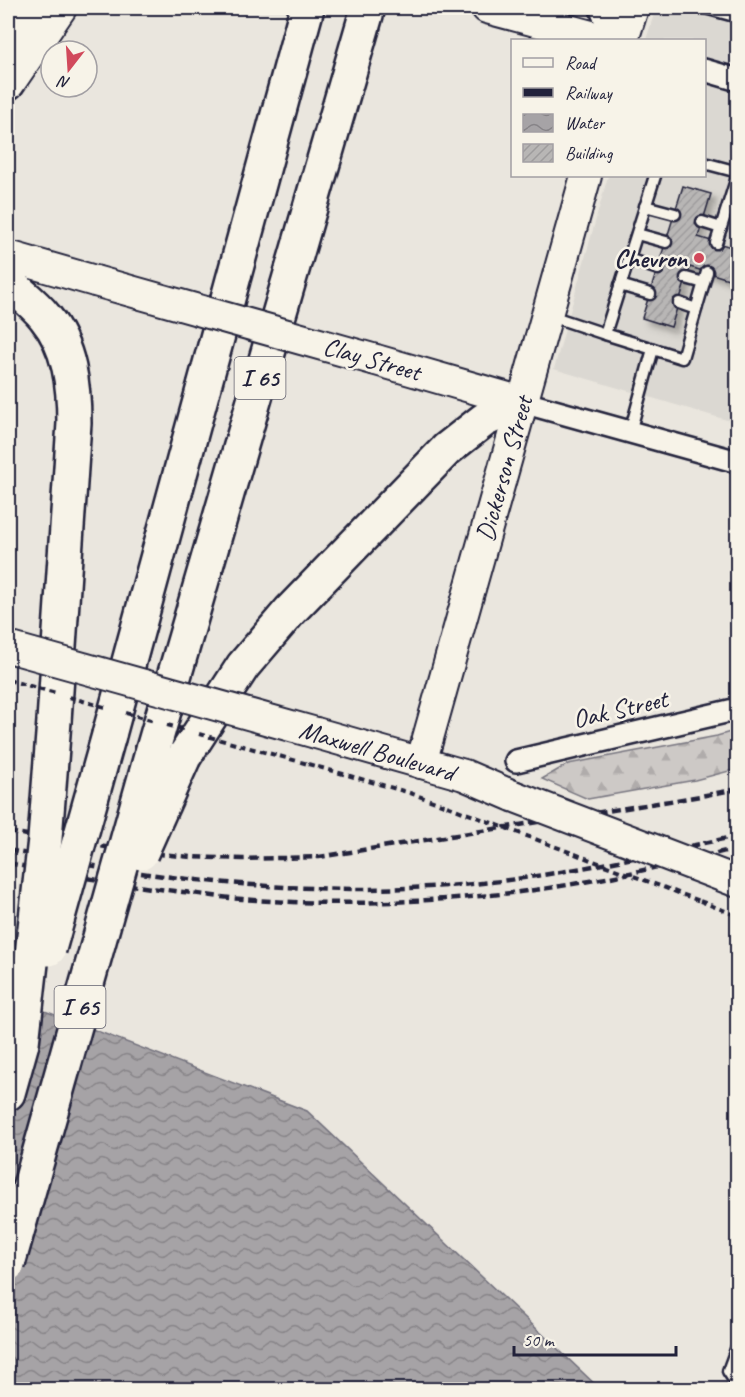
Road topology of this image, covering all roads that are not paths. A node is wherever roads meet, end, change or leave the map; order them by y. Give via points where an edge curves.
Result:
1 (28, 8) edge
2 (61, 8) edge
3 (307, 8) edge
4 (368, 8) edge
5 (487, 8) edge
6 (607, 8) edge
7 (633, 8) edge
8 (705, 8) edge
9 (738, 17) edge
10 (602, 39) edge
11 (622, 39) edge
12 (622, 39) edge
13 (706, 70) edge
14 (738, 80) edge
15 (8, 86) edge
16 (706, 163) edge
17 (738, 173) edge
18 (586, 177) edge
19 (655, 177) edge
20 (734, 202) edge
21 (645, 206) junction
22 (675, 214) dead end
23 (702, 222) dead end
24 (721, 228) junction
25 (637, 234) junction
26 (666, 242) dead end
27 (716, 243) dead end
28 (8, 256) edge
29 (628, 259) junction
30 (658, 269) dead end
31 (686, 278) dead end
32 (8, 282) edge
33 (621, 285) junction
34 (650, 294) dead end
35 (679, 303) dead end
36 (696, 309) junction
37 (548, 315) junction
38 (605, 334) junction
39 (653, 349) junction
40 (522, 402) junction
41 (630, 432) junction
42 (738, 462) edge
43 (8, 647) edge
44 (738, 709) edge
45 (516, 761) dead end
46 (421, 763) junction
47 (738, 882) edge
48 (93, 962) junction
49 (22, 1043) junction
50 (8, 1093) edge
51 (8, 1264) edge
52 (738, 1344) edge
53 (738, 1381) edge

1 - 15 main road
2 - 15 main road
3 - 49 highway, I 65, bridge
4 - 48 highway, I 65, bridge
5 - 10 main road
6 - 11 highway
7 - 12 main road
8 - 9 lane
13 - 14 street
16 - 17 lane
17 - 20 lane
18 - 37 main road, Dickerson Street
19 - 21 lane
20 - 24 lane
21 - 22 lane
21 - 25 lane
23 - 24 lane
24 - 27 lane
25 - 26 lane
25 - 29 lane
28 - 40 main road, Clay Street, bridge
29 - 30 lane
29 - 33 lane
31 - 36 lane via 706,278
32 - 49 highway, bridge via 43,314 64,349 71,375 74,423 45,839
33 - 34 lane
33 - 38 lane
35 - 36 lane
36 - 39 lane via 682,358
37 - 38 lane
37 - 40 main road, Dickerson Street
38 - 39 lane
39 - 41 lane
40 - 41 street, Clay Street
40 - 46 main road, Dickerson Street
40 - 48 highway, bridge via 483,420 447,449 290,611 243,666 184,757
41 - 42 street, Clay Street
43 - 46 main road, Maxwell Boulevard, bridge
44 - 45 street, Oak Street
46 - 47 main road, Maxwell Boulevard, bridge via 464,775
48 - 51 highway, I 65, bridge
49 - 50 highway, I 65
52 - 53 lane via 728,1371

